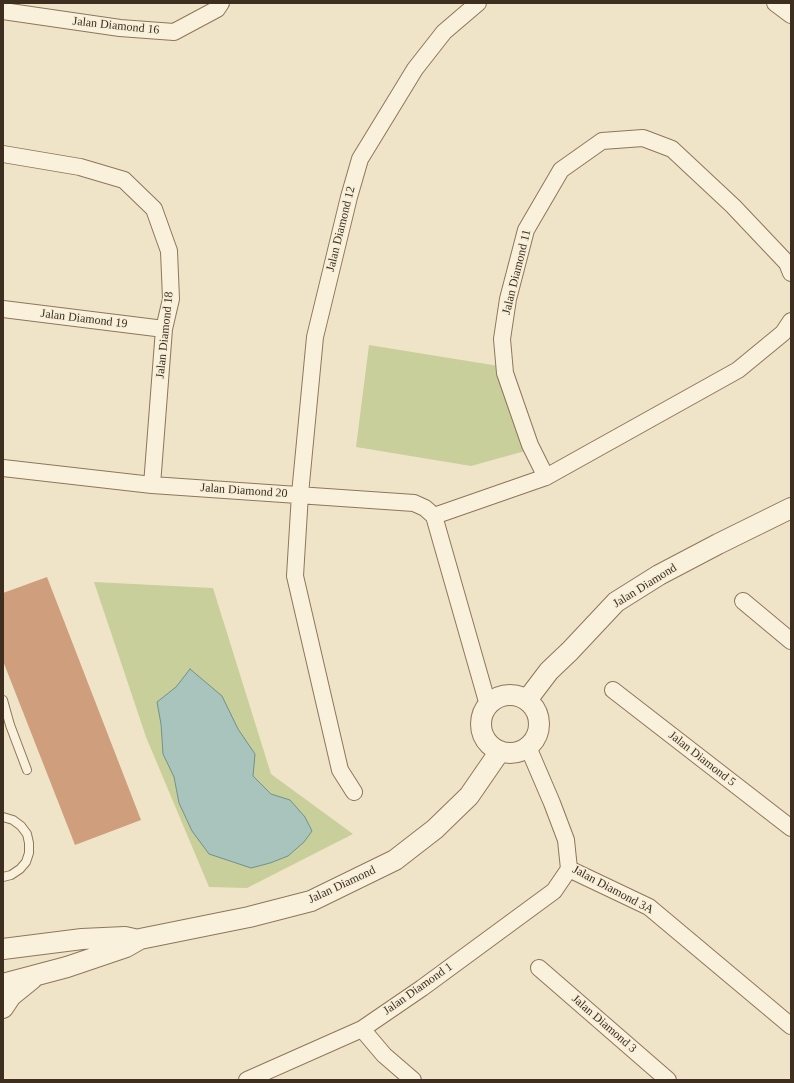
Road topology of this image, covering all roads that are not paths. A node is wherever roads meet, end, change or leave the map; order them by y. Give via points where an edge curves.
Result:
1 (221, 3) edge
2 (478, 3) edge
3 (775, 3) edge
4 (3, 11) edge
5 (791, 15) edge
6 (3, 154) edge
7 (791, 273) edge
8 (3, 309) edge
9 (791, 321) edge
10 (164, 329) junction
11 (3, 468) edge
12 (546, 477) junction
13 (152, 485) junction
14 (300, 494) junction
15 (791, 508) edge
16 (434, 516) junction
17 (743, 601) dead end
18 (791, 641) edge
19 (613, 690) dead end
20 (3, 700) edge
21 (527, 700) junction
22 (488, 705) junction
23 (528, 747) junction
24 (500, 751) junction
25 (27, 770) dead end
26 (354, 792) dead end
27 (3, 817) edge
28 (791, 828) edge
29 (569, 869) junction
30 (3, 877) edge
31 (140, 939) junction
32 (3, 949) edge
33 (539, 968) dead end
34 (35, 976) junction
35 (3, 984) edge
36 (3, 1008) edge
37 (791, 1026) edge
38 (362, 1029) junction
39 (247, 1080) edge
40 (413, 1080) edge
41 (668, 1080) edge

1 - 4 street, Jalan Diamond 16 via 217,9 174,32 120,28
2 - 14 street, Jalan Diamond 12 via 444,32 415,69 360,159 315,337
3 - 5 street
6 - 10 street, Jalan Diamond 18 via 80,167 124,180 154,209 169,252 171,299
7 - 12 street, Jalan Diamond 11 via 787,264 733,206 672,149 643,138 602,141 562,170 526,230 508,299 502,339 506,373 530,445
8 - 10 street, Jalan Diamond 19
9 - 12 street via 783,333 738,370
10 - 13 street, Jalan Diamond 18
11 - 13 street, Jalan Diamond 20
12 - 16 street
13 - 14 street, Jalan Diamond 20
14 - 16 street via 414,503
14 - 26 street, Jalan Diamond 20 via 295,576 340,770
15 - 21 street, Jalan Diamond via 659,575 616,602 549,671
16 - 22 street
17 - 18 street
19 - 28 street, Jalan Diamond 5
20 - 25 lane
21 - 22 street via 519,696 501,696
21 - 23 street via 534,706 540,723 538,732
22 - 24 street via 481,717 481,728 484,738
23 - 24 street via 515,753
23 - 29 street, Jalan Diamond 3A via 566,840
24 - 31 street, Jalan Diamond via 469,796 435,829 395,860 311,901 249,917
27 - 30 lane via 21,826 27,834 29,843 26,862 12,875
29 - 37 street, Jalan Diamond 3A via 650,907
29 - 38 street, Jalan Diamond 1 via 554,891
31 - 32 street, Jalan Diamond via 82,939
31 - 34 street, Jalan Diamond via 126,947 67,968
33 - 41 street, Jalan Diamond 3
34 - 35 street, Jalan Diamond
34 - 36 street via 12,996
38 - 39 street, Jalan Diamond 1
38 - 40 street via 384,1055

